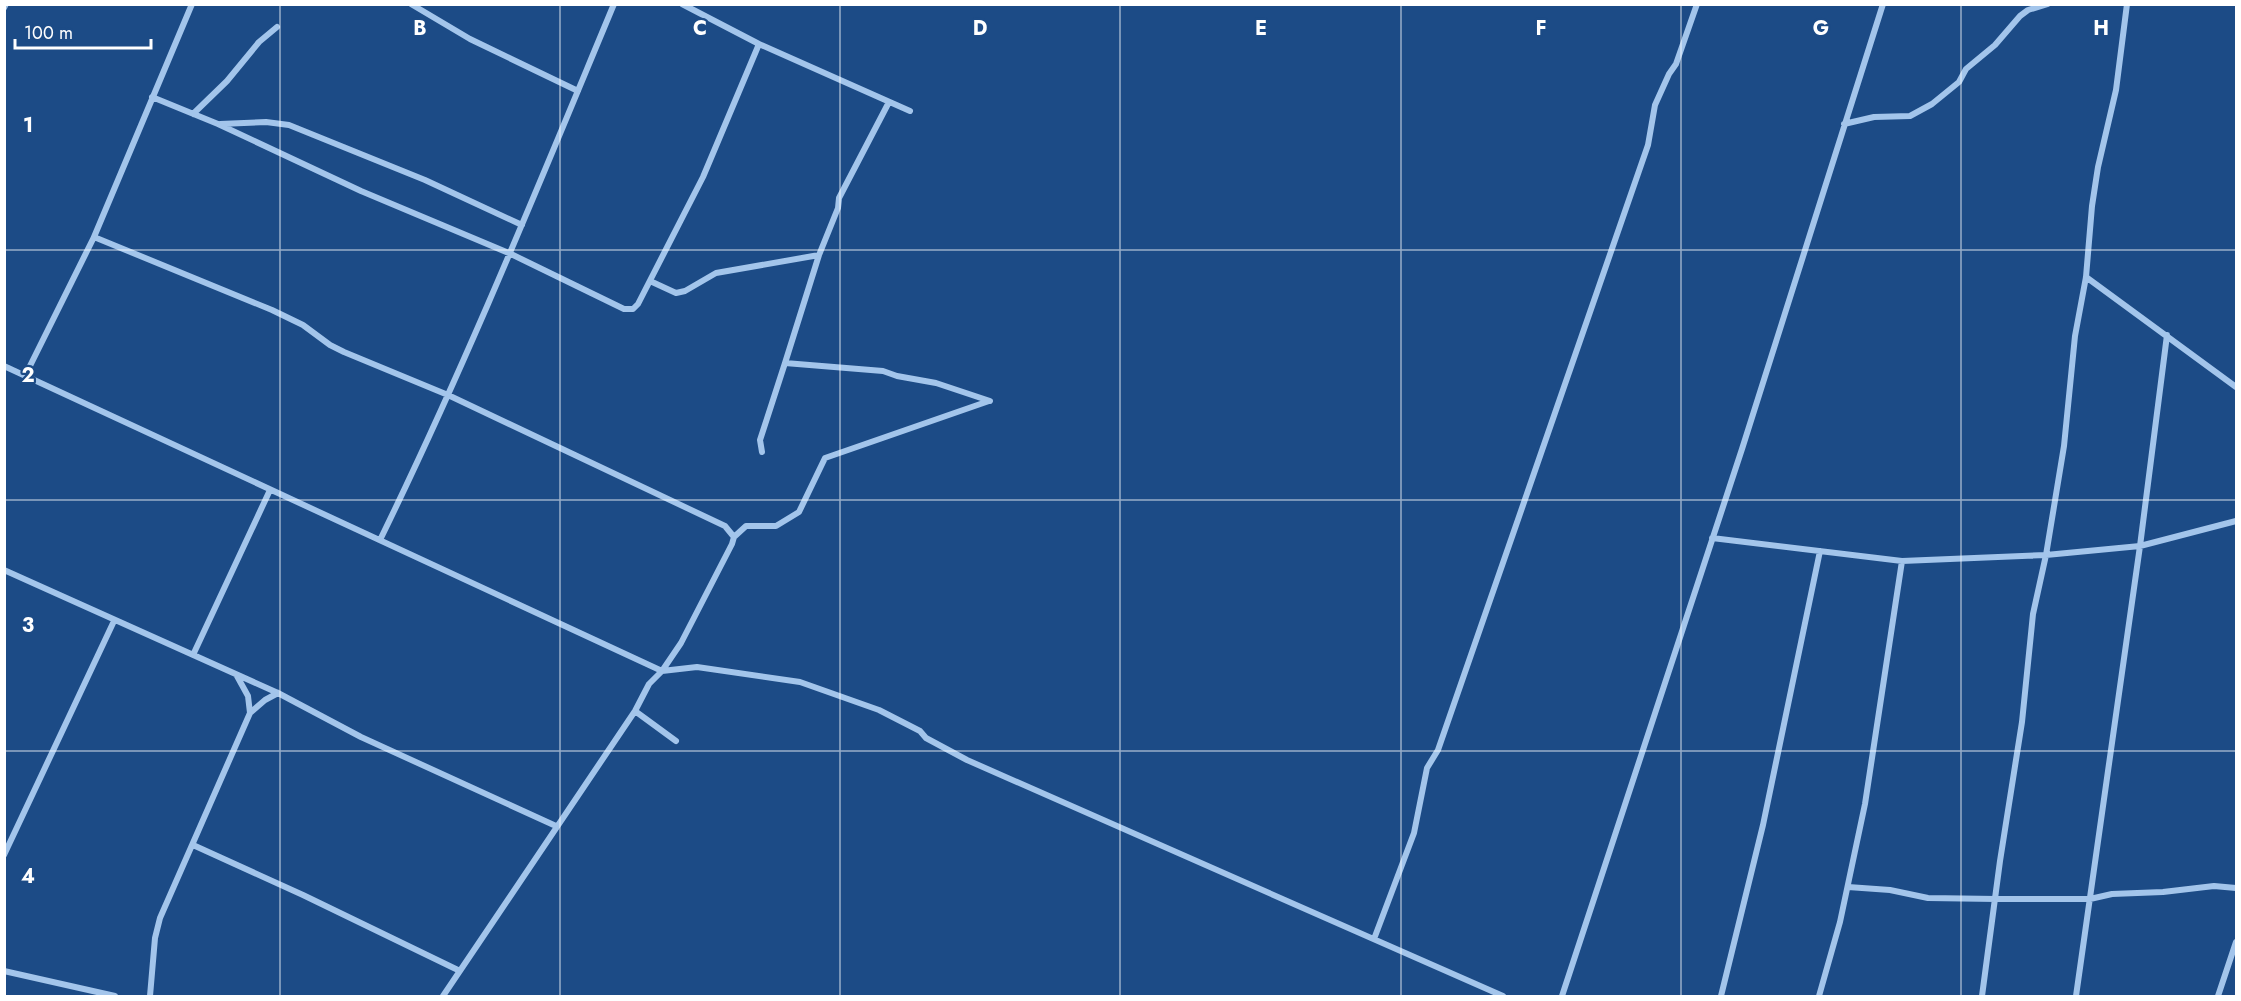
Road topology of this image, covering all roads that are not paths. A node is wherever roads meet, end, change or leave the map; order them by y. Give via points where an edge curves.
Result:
1 (192, 4) edge
2 (411, 4) edge
3 (614, 4) edge
4 (682, 4) edge
5 (1697, 4) edge
6 (1882, 4) edge
7 (2048, 4) edge
8 (2121, 4) edge
9 (2127, 8) edge
10 (277, 27) dead end
11 (759, 44) junction
12 (578, 91) junction
13 (152, 97) junction
14 (889, 102) junction
15 (910, 111) dead end
16 (192, 114) junction
17 (218, 124) junction
18 (1844, 124) junction
19 (522, 225) junction
20 (94, 237) junction
21 (511, 254) junction
22 (819, 255) junction
23 (2086, 277) junction
24 (650, 281) junction
25 (2167, 335) junction
26 (785, 363) junction
27 (4, 366) edge
28 (25, 375) junction
29 (2236, 387) edge
30 (448, 395) junction
31 (762, 452) dead end
32 (270, 490) junction
33 (2236, 521) edge
34 (734, 537) junction
35 (1712, 538) junction
36 (381, 540) junction
37 (2140, 546) junction
38 (1820, 551) junction
39 (2046, 555) junction
40 (1902, 561) junction
41 (4, 570) edge
42 (114, 621) junction
43 (193, 655) junction
44 (662, 670) junction
45 (236, 675) junction
46 (278, 693) junction
47 (635, 711) junction
48 (250, 714) junction
49 (676, 741) dead end
50 (556, 826) junction
51 (193, 845) junction
52 (4, 855) edge
53 (1848, 887) junction
54 (2236, 888) edge
55 (1996, 899) junction
56 (2090, 899) junction
57 (1374, 939) junction
58 (2236, 942) edge
59 (4, 971) edge
60 (460, 971) junction
61 (115, 996) edge
62 (150, 996) edge
63 (443, 996) edge
64 (1503, 996) edge
65 (1562, 996) edge
66 (1721, 996) edge
67 (1819, 996) edge
68 (1982, 996) edge
69 (2076, 996) edge
70 (2218, 996) edge

1 - 13 street
2 - 12 street via 470,39
3 - 12 street
4 - 11 street
5 - 57 street via 1676,64 1655,105 1648,145 1438,750 1427,768 1414,833
6 - 18 street
7 - 18 street via 2020,16 1995,45 1966,69 1959,82 1932,104 1910,116 1874,117
8 - 9 street
9 - 23 street via 2116,90 2092,206
10 - 16 street
11 - 14 street
11 - 24 street via 703,177
12 - 19 street
13 - 16 street
13 - 20 street
14 - 15 street
14 - 22 street via 841,193
16 - 17 street
17 - 19 street via 289,125 425,180
17 - 21 street
18 - 35 street
19 - 21 street
20 - 28 street
20 - 30 street via 272,310 344,352
21 - 24 street via 624,309 633,309 638,304
21 - 30 street
22 - 24 street via 716,273 676,293
22 - 26 street
23 - 25 street
23 - 39 street
25 - 29 street
25 - 37 street
26 - 31 street via 760,440
26 - 34 street via 883,371 990,401 825,458 799,512 776,526 746,526
27 - 28 street
28 - 32 street
30 - 34 street via 725,526
30 - 36 street
32 - 36 street
32 - 43 street
33 - 37 street
34 - 44 street via 681,643
35 - 38 street
35 - 65 street
36 - 44 street
37 - 39 street
37 - 56 street
38 - 40 street
38 - 66 street via 1763,825
39 - 40 street
39 - 55 street via 2033,614
40 - 53 street via 1865,804
41 - 42 street
42 - 43 street
42 - 52 street
43 - 45 street
44 - 47 street via 649,684
44 - 57 street via 697,667 800,682 836,693 879,710 967,760
45 - 46 street
45 - 48 street via 248,696
46 - 48 street
46 - 50 street via 361,737
47 - 49 street
47 - 50 street
48 - 51 street
50 - 60 street
51 - 60 street
51 - 62 street via 160,918
53 - 55 street via 1928,898
53 - 67 street
54 - 56 street via 2214,886
55 - 56 street
55 - 68 street
56 - 69 street
57 - 64 street
58 - 70 street
59 - 61 street
60 - 63 street

